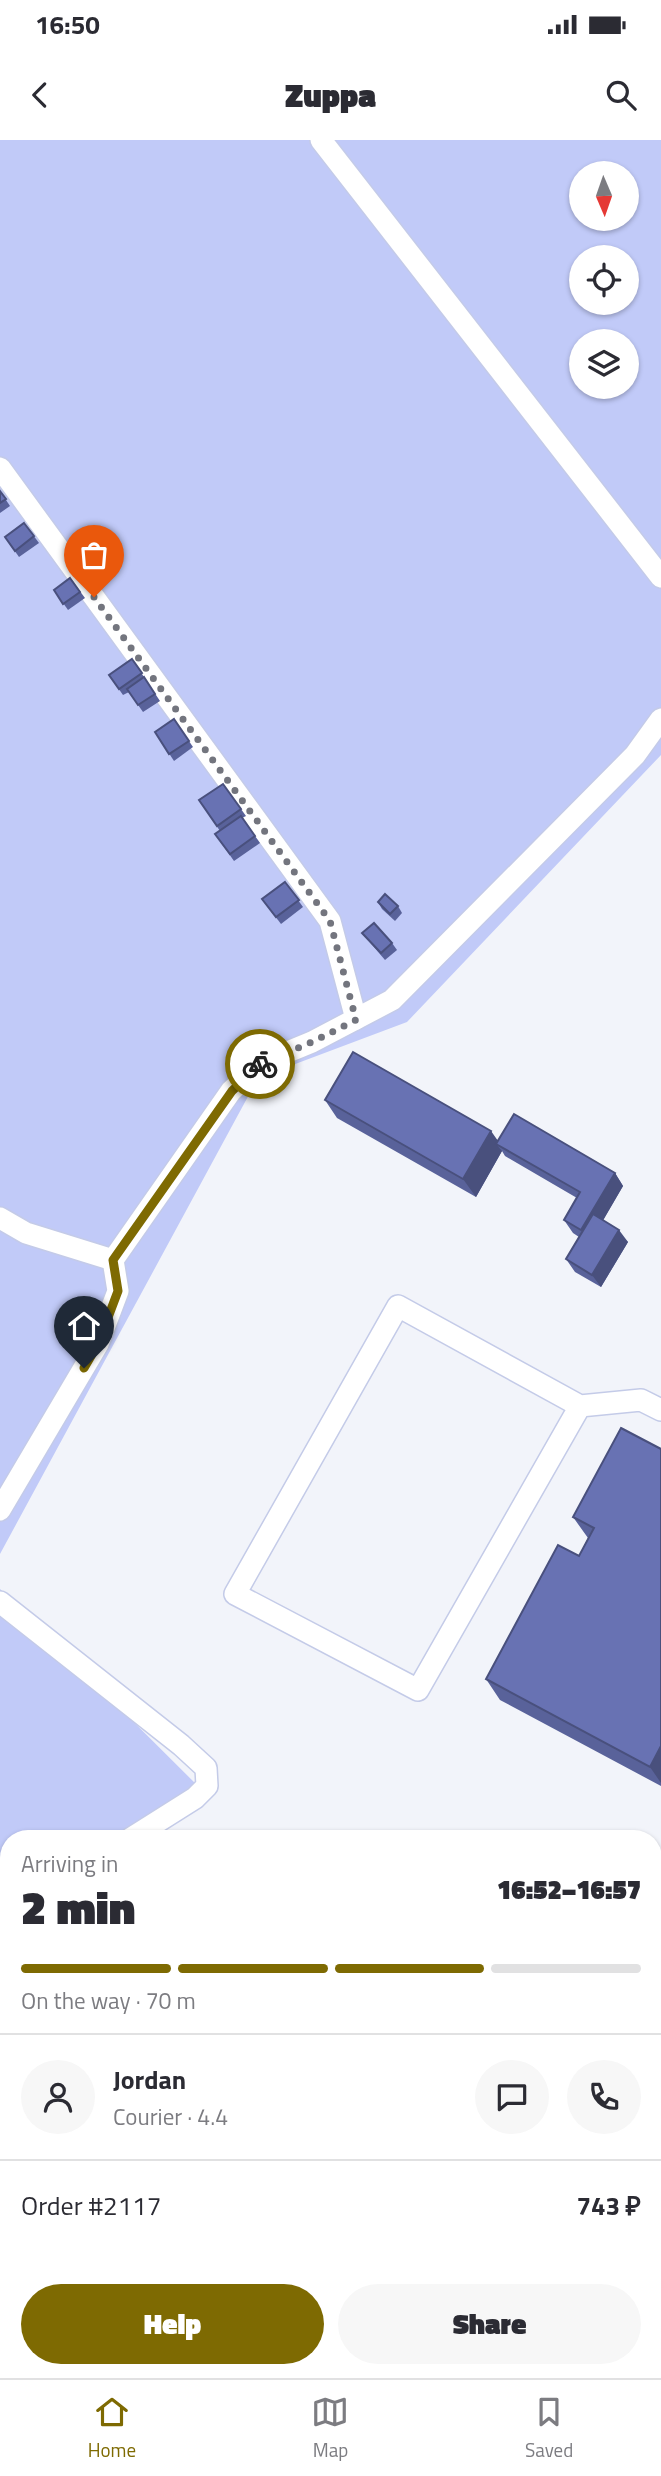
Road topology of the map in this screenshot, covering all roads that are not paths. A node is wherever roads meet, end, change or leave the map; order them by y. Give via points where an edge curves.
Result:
1 (321, 140) edge
2 (0, 468) edge
3 (661, 578) edge
4 (661, 719) edge
5 (356, 1020) junction
6 (0, 1219) edge
7 (113, 1260) junction
8 (580, 1406) junction
9 (661, 1410) edge
10 (0, 1510) edge
11 (0, 1602) edge
12 (144, 1830) edge

1 - 3 lane
2 - 5 lane via 330,921
4 - 5 lane via 635,755 392,1000
5 - 7 lane via 261,1063 232,1091
6 - 7 lane via 26,1233
7 - 10 lane via 118,1291 98,1344
8 - 8 lane via 418,1690 235,1594 398,1306
8 - 9 lane via 641,1399
11 - 12 lane via 206,1768 207,1786

